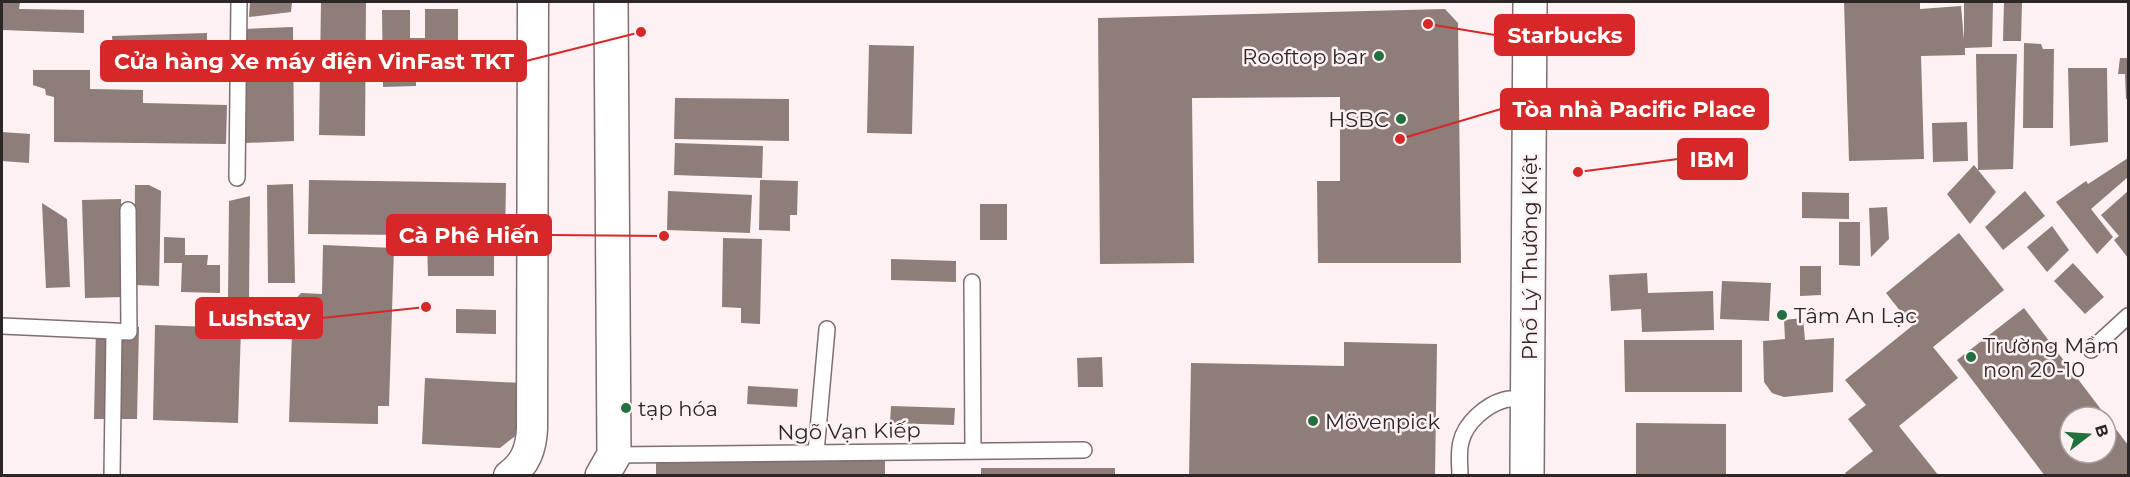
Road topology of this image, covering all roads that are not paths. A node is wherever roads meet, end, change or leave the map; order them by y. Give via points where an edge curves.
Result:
1 (239, 2) edge
2 (533, 2) edge
3 (611, 2) edge
4 (1530, 2) edge
5 (237, 178) dead end
6 (128, 210) dead end
7 (972, 282) dead end
8 (2128, 316) edge
9 (2, 327) edge
10 (827, 329) dead end
11 (114, 331) junction
12 (2091, 350) dead end
13 (1528, 399) junction
14 (973, 450) junction
15 (1084, 450) dead end
16 (816, 452) junction
17 (608, 465) edge
18 (112, 476) edge
19 (509, 476) edge
20 (1460, 476) edge
21 (1527, 476) edge

1 - 5 lane
2 - 19 street via 532,429 527,456
3 - 17 street
4 - 13 street, Phố Lý Thường Kiệt
6 - 11 lane via 129,332
7 - 14 lane
8 - 12 lane
9 - 11 lane
10 - 16 lane
11 - 18 lane
13 - 20 lane via 1510,399 1481,412 1461,442
13 - 21 street, Phố Lý Thường Kiệt
14 - 15 lane, Ngõ Vạn Kiếp
14 - 16 lane, Ngõ Vạn Kiếp
16 - 17 lane, Ngõ Vạn Kiếp

